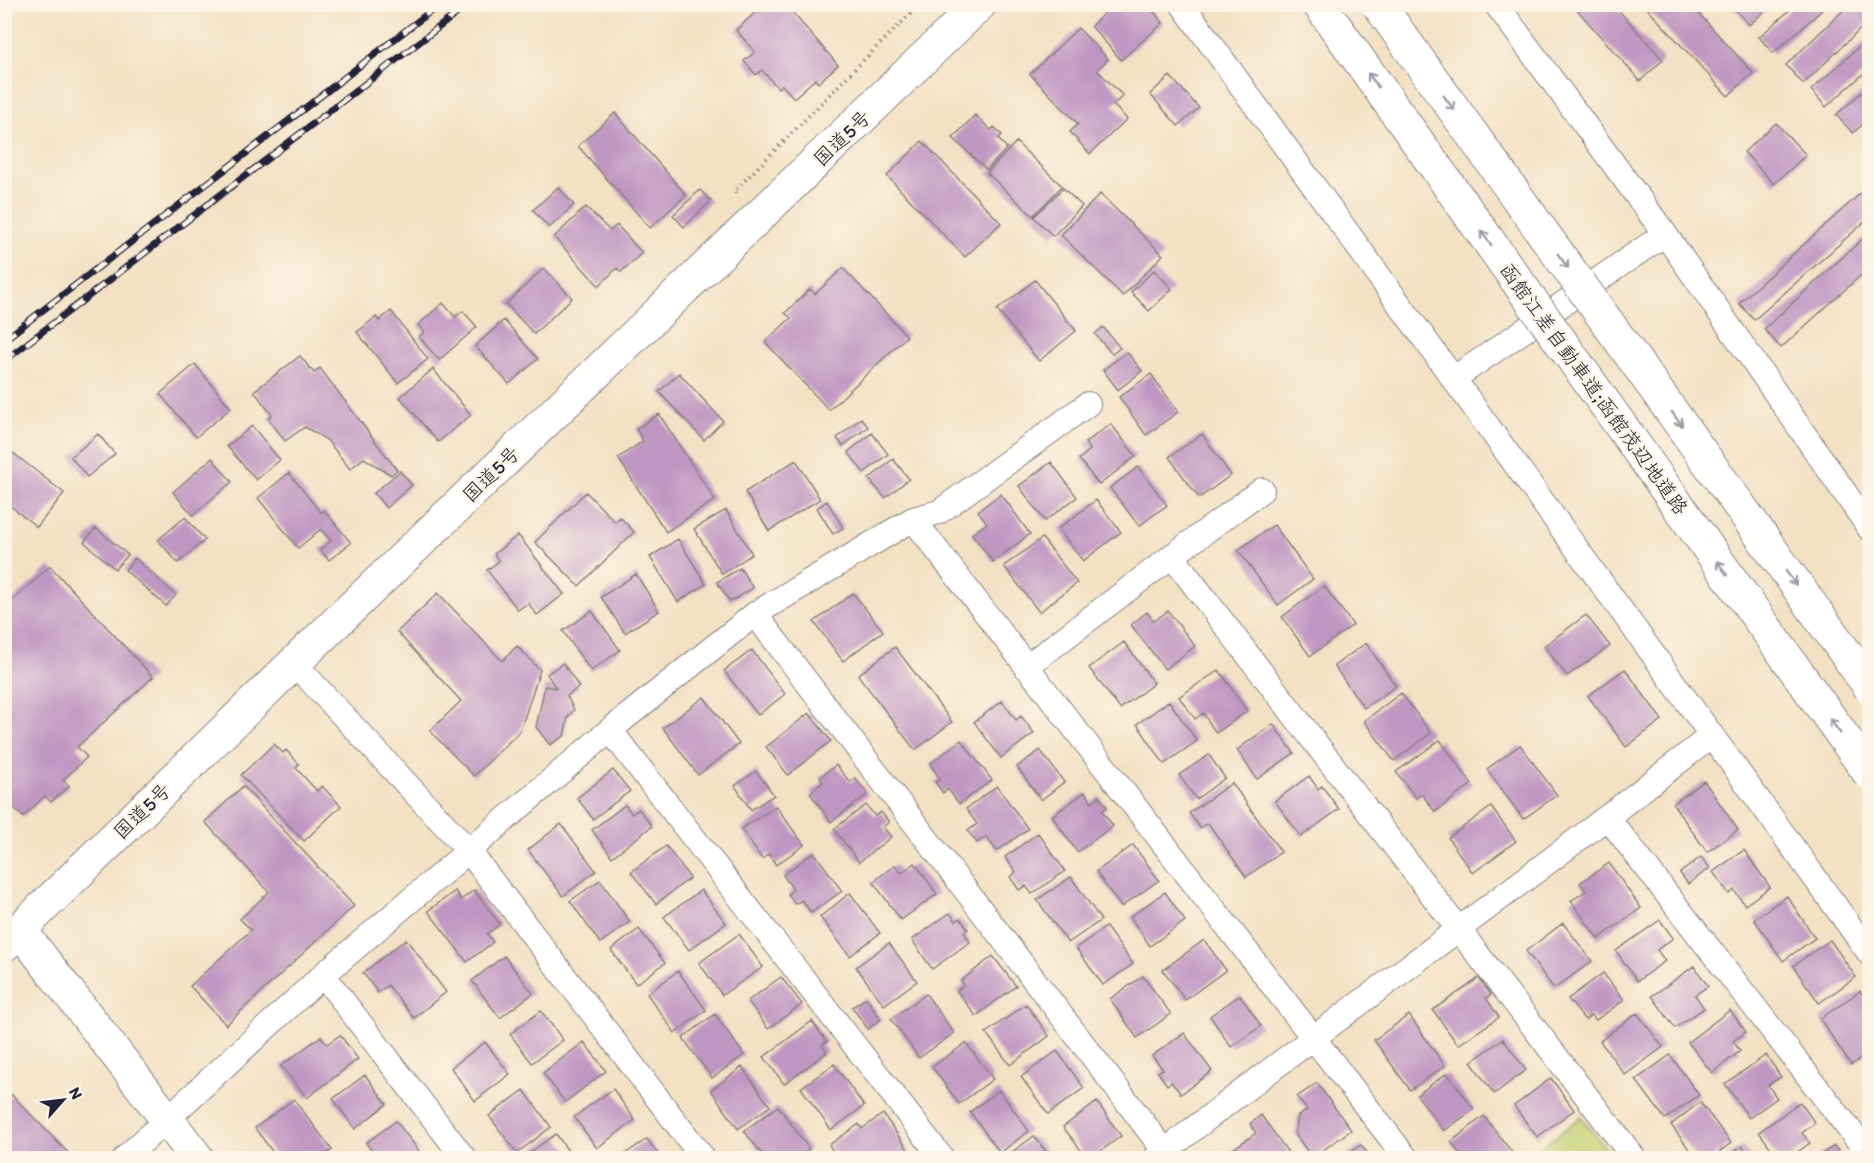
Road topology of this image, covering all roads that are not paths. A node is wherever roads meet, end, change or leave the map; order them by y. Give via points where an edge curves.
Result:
1 (980, 4) edge
2 (1182, 4) edge
3 (1319, 4) edge
4 (1377, 4) edge
5 (1496, 4) edge
6 (1665, 234) junction
7 (1453, 379) junction
8 (1088, 404) dead end
9 (1262, 490) dead end
10 (913, 519) junction
11 (1869, 529) edge
12 (1172, 556) junction
13 (755, 614) junction
14 (294, 663) junction
15 (1026, 667) junction
16 (1869, 687) edge
17 (610, 730) junction
18 (1711, 736) junction
19 (1869, 774) edge
20 (1608, 818) junction
21 (468, 850) junction
22 (1458, 929) junction
23 (12, 937) edge
24 (1869, 954) edge
25 (323, 975) junction
26 (1314, 1038) junction
27 (166, 1118) junction
28 (1164, 1156) edge
29 (1869, 1156) edge
30 (125, 1158) edge
31 (197, 1158) edge
32 (464, 1158) edge
33 (703, 1158) edge
34 (942, 1158) edge
35 (1406, 1158) edge
36 (1634, 1158) edge

1 - 14 main road, 国道5号
2 - 7 street
19 -> 3 main road, 函館江差自動車道;函館茂辺地道路, bridge
4 -> 16 main road, bridge
5 - 6 street
6 - 7 street
6 - 11 street
7 - 18 street
8 - 10 street via 939,512
9 - 12 street
10 - 13 street
10 - 15 street
12 - 15 street
12 - 22 street
13 - 17 street
13 - 28 street
14 - 21 street
14 - 23 main road, 国道5号
15 - 26 street
17 - 21 street
17 - 34 street
18 - 20 street
18 - 24 street
20 - 22 street
20 - 29 street
21 - 25 street
21 - 33 street
22 - 26 street
22 - 36 street
23 - 27 main road
25 - 27 street
25 - 32 street
26 - 28 street
26 - 35 street
27 - 30 street
27 - 31 main road

